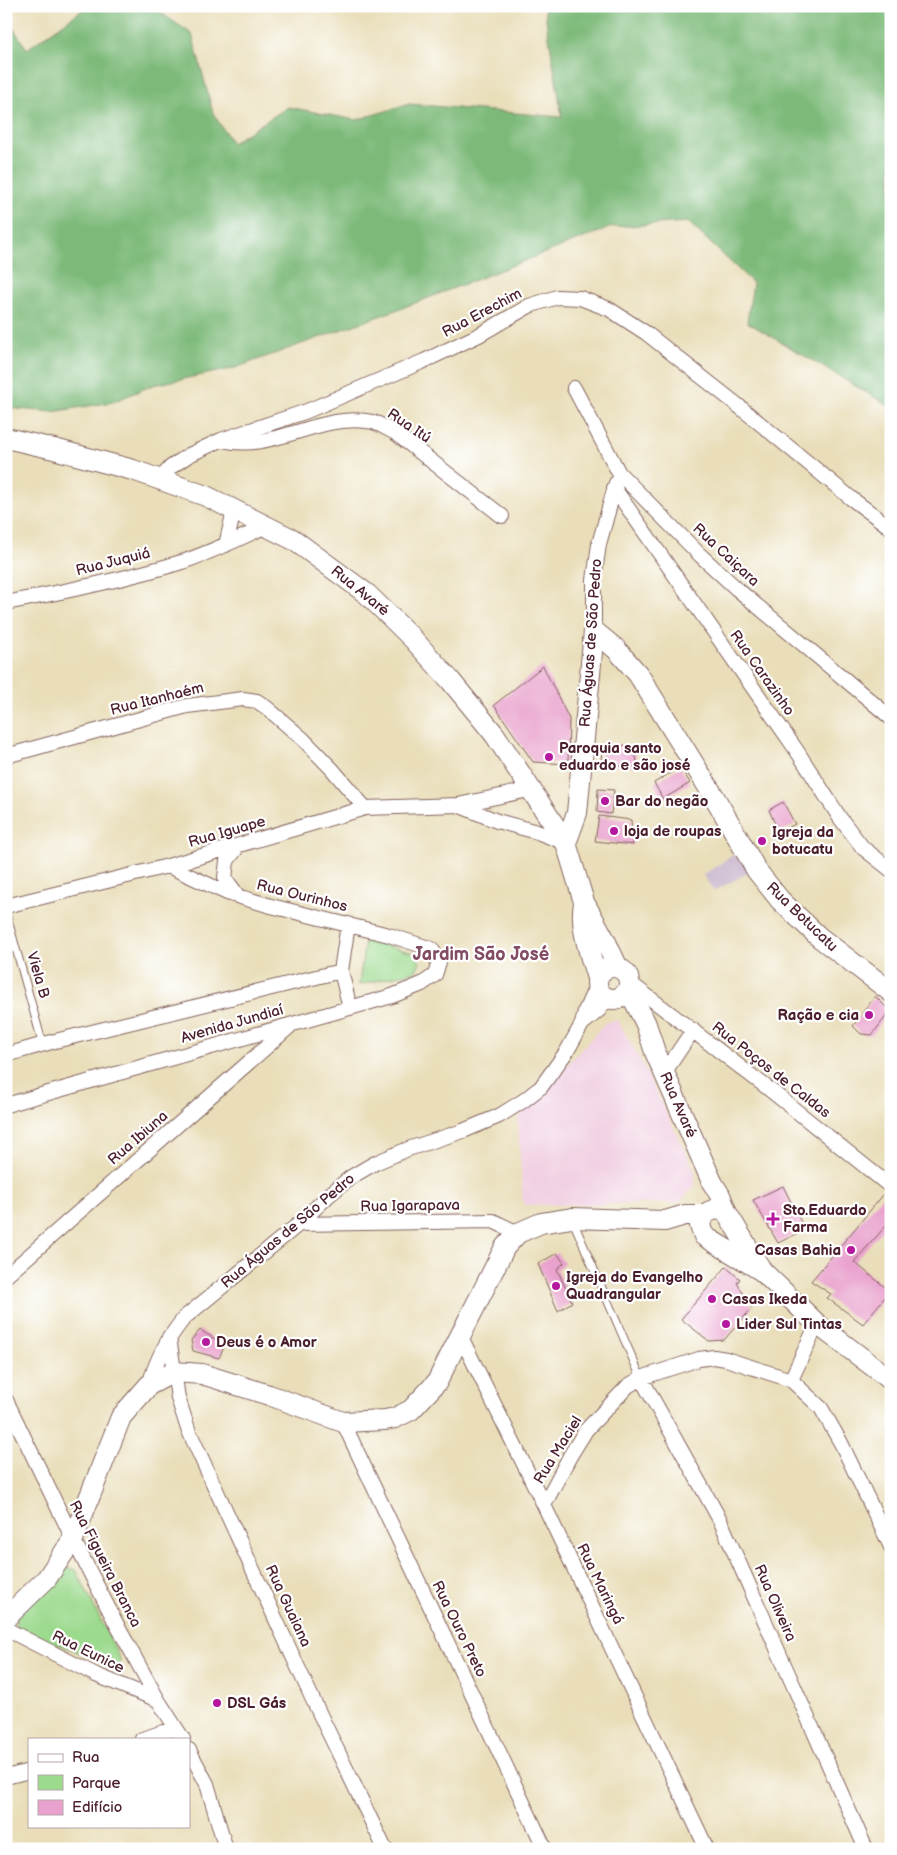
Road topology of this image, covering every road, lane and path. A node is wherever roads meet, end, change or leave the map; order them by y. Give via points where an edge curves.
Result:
1 (574, 388) dead end
2 (6, 438) edge
3 (221, 440) junction
4 (620, 473) junction
5 (160, 479) junction
6 (614, 488) junction
7 (234, 510) junction
8 (502, 516) dead end
9 (266, 526) junction
10 (891, 528) edge
11 (226, 545) junction
12 (6, 603) edge
13 (594, 631) junction
14 (891, 718) edge
15 (6, 756) edge
16 (529, 790) junction
17 (458, 805) junction
18 (365, 808) junction
19 (566, 843) junction
20 (239, 845) junction
21 (168, 866) junction
22 (891, 870) edge
23 (238, 896) junction
24 (6, 906) edge
25 (6, 912) edge
26 (348, 924) junction
27 (432, 949) joint
28 (341, 971) junction
29 (613, 985) junction
30 (891, 992) edge
31 (350, 1008) junction
32 (292, 1024) junction
33 (693, 1030) junction
34 (43, 1045) junction
35 (6, 1055) edge
36 (664, 1073) junction
37 (6, 1105) edge
38 (891, 1187) edge
39 (717, 1216) junction
40 (572, 1218) junction
41 (665, 1221) junction
42 (299, 1224) junction
43 (518, 1233) junction
44 (709, 1238) junction
45 (762, 1272) junction
46 (6, 1276) edge
47 (817, 1324) junction
48 (460, 1335) junction
49 (169, 1336) junction
50 (174, 1372) junction
51 (641, 1378) junction
52 (791, 1380) junction
53 (891, 1380) edge
54 (144, 1390) junction
55 (6, 1400) edge
56 (344, 1422) junction
57 (544, 1505) junction
58 (73, 1540) junction
59 (891, 1547) edge
60 (6, 1618) edge
61 (6, 1629) edge
62 (158, 1700) junction
63 (180, 1733) edge
64 (148, 1738) edge
65 (190, 1752) edge
66 (28, 1771) edge
67 (6, 1777) edge
68 (226, 1849) edge
69 (385, 1849) edge
70 (545, 1849) edge
71 (707, 1849) edge
72 (866, 1849) edge

1 - 4 street, Rua Caiçara
2 - 5 main road, Rua Avaré
3 - 5 street, Rua Erechim via 189,455
3 - 8 street, Rua Itú via 236,444 260,443 343,421 374,422 394,432
3 - 10 street, Rua Erechim via 307,410 424,361 529,306 557,297 580,298 609,309 646,333
4 - 6 street, Rua Águas de São Pedro
4 - 14 street, Rua Caiçara via 700,555
5 - 7 main road, Rua Avaré
6 - 13 street, Rua Águas de São Pedro via 594,580
6 - 22 street, Rua Carazinho via 840,818 863,848
7 - 9 main road, Rua Avaré
7 - 11 street
9 - 11 street, Rua Juquiá
9 - 16 main road, Rua Avaré via 314,554 389,614 472,705
11 - 12 street, Rua Juquiá via 184,561 94,585
13 - 19 main road, Rua Águas de São Pedro via 577,813
13 - 30 main road, Rua Botucatu via 616,649 638,674 757,871 780,900 819,937
15 - 18 street, Rua Itanhaém via 187,706 235,700 257,701 303,739
16 - 17 street, Rua Iguape
16 - 19 main road, Rua Avaré
17 - 18 street, Rua Iguape
17 - 19 street, Rua Iguape via 497,822
18 - 20 street, Rua Iguape
19 - 29 main road, Rua Avaré via 584,902 602,932
20 - 21 street, Rua Iguape
20 - 23 street via 227,861 225,878
21 - 23 street, Rua Ourinhos
21 - 24 street, Rua Iguape
23 - 26 street, Rua Ourinhos
25 - 34 lane, Viela B
26 - 27 street, Rua Ourinhos
26 - 28 street
27 - 31 street, Avenida Jundiaí via 439,962 430,979 392,996
28 - 31 street
28 - 34 street, Avenida Jundiaí
29 - 33 street, Rua Poços de Caldas
29 - 36 main road, Rua Avaré via 646,1024
29 - 42 street, Rua Águas de São Pedro via 585,1011 582,1024 552,1072 541,1087 523,1101 499,1116 375,1163 351,1177
31 - 32 street, Avenida Jundiaí
32 - 37 street, Avenida Jundiaí
32 - 46 street, Rua Ibiuna
33 - 36 street
33 - 38 street, Rua Poços de Caldas
34 - 35 street, Avenida Jundiaí
36 - 39 main road, Rua Avaré via 702,1159
39 - 41 main road via 685,1215
39 - 44 main road, Rua Avaré via 700,1226
39 - 44 main road via 732,1227 723,1239
39 - 45 main road
40 - 41 main road
40 - 43 main road via 541,1223
40 - 51 lane
41 - 44 main road
42 - 43 street, Rua Igarapava via 493,1221
42 - 49 street, Rua Águas de São Pedro via 185,1317
43 - 48 main road via 505,1247
44 - 45 main road
45 - 47 main road
47 - 52 street
47 - 53 main road
48 - 56 main road via 436,1382 411,1410 385,1420
48 - 57 street, Rua Maringá
49 - 50 street
49 - 54 street, Rua Águas de São Pedro
50 - 54 main road
50 - 56 main road via 202,1374
50 - 69 street, Rua Guaiana via 188,1428
51 - 52 street, Rua Maciel via 714,1357
51 - 57 street, Rua Maciel via 628,1386 586,1430
51 - 72 street, Rua Oliveira via 720,1520
52 - 59 street via 821,1408 830,1423
54 - 58 main road via 121,1417
55 - 58 street, Rua Figueira Branca
56 - 70 street, Rua Ouro Preto
57 - 71 street, Rua Maringá
58 - 60 main road via 47,1578
58 - 62 street, Rua Figueira Branca
61 - 62 street, Rua Eunice via 96,1675
62 - 63 street, Rua Figueira Branca
63 - 64 street
65 - 68 street via 207,1784
66 - 67 street

